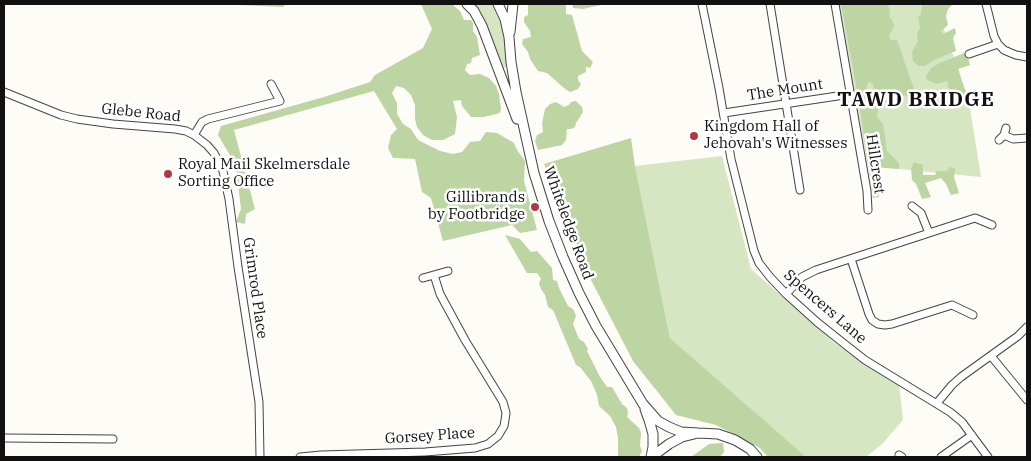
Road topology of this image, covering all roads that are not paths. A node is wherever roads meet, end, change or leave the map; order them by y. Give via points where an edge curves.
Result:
1 (467, 4) edge
2 (498, 4) edge
3 (513, 4) edge
4 (702, 4) edge
5 (770, 4) edge
6 (835, 4) edge
7 (986, 4) edge
8 (509, 37) junction
9 (998, 44) junction
10 (969, 54) dead end
11 (1027, 57) edge
12 (271, 84) dead end
13 (4, 92) edge
14 (851, 94) junction
15 (787, 104) junction
16 (724, 114) junction
17 (194, 135) junction
18 (1003, 135) dead end
19 (1027, 138) edge
20 (527, 145) junction
21 (800, 190) dead end
22 (912, 206) dead end
23 (868, 210) dead end
24 (992, 225) dead end
25 (929, 233) junction
26 (851, 259) junction
27 (448, 271) dead end
28 (434, 275) junction
29 (423, 278) dead end
30 (786, 294) junction
31 (973, 315) dead end
32 (1027, 327) edge
33 (991, 356) junction
34 (1027, 400) edge
35 (937, 403) junction
36 (643, 404) junction
37 (698, 433) junction
38 (972, 434) junction
39 (4, 438) edge
40 (113, 439) dead end
41 (260, 457) edge
42 (300, 457) edge
43 (653, 457) edge
44 (757, 457) edge
45 (941, 457) edge
46 (988, 457) edge

1 - 20 street via 482,26
2 - 8 street, Whiteledge Road
3 - 8 street, Whiteledge Road
4 - 16 street, Spencers Lane
5 - 15 street
6 - 14 street, Hillcrest
7 - 9 street
8 - 20 street, Whiteledge Road
9 - 10 street
9 - 11 street via 1010,53
12 - 17 street, Glebe Road via 280,101 208,119 202,122
13 - 17 street, Glebe Road via 77,119 176,129
14 - 15 street, The Mount
14 - 23 street, Hillcrest
15 - 16 street, The Mount
15 - 21 street
16 - 30 street, Spencers Lane via 756,257
17 - 41 street, Grimrod Place via 214,153 223,171 259,402
18 - 19 street via 1013,139
20 - 36 street, Whiteledge Road via 546,213 563,257 596,326
22 - 25 street via 921,213
24 - 25 street via 975,218
25 - 26 street
26 - 30 street via 809,273
26 - 31 street via 869,314 878,324 892,324 952,305
27 - 28 street
28 - 29 street
28 - 42 street, Gorsey Place via 440,294 505,406 504,426 498,436 475,448
30 - 35 street, Spencers Lane via 865,360
32 - 33 street
33 - 34 street
33 - 35 street via 961,377
35 - 38 street, Spencers Lane
36 - 37 street, Whiteledge Road via 669,428
36 - 43 street, Whiteledge Road via 653,434
37 - 43 street via 682,437
37 - 44 street, Whiteledge Road via 718,434 735,440
38 - 45 street
38 - 46 street, Spencers Lane
39 - 40 street

